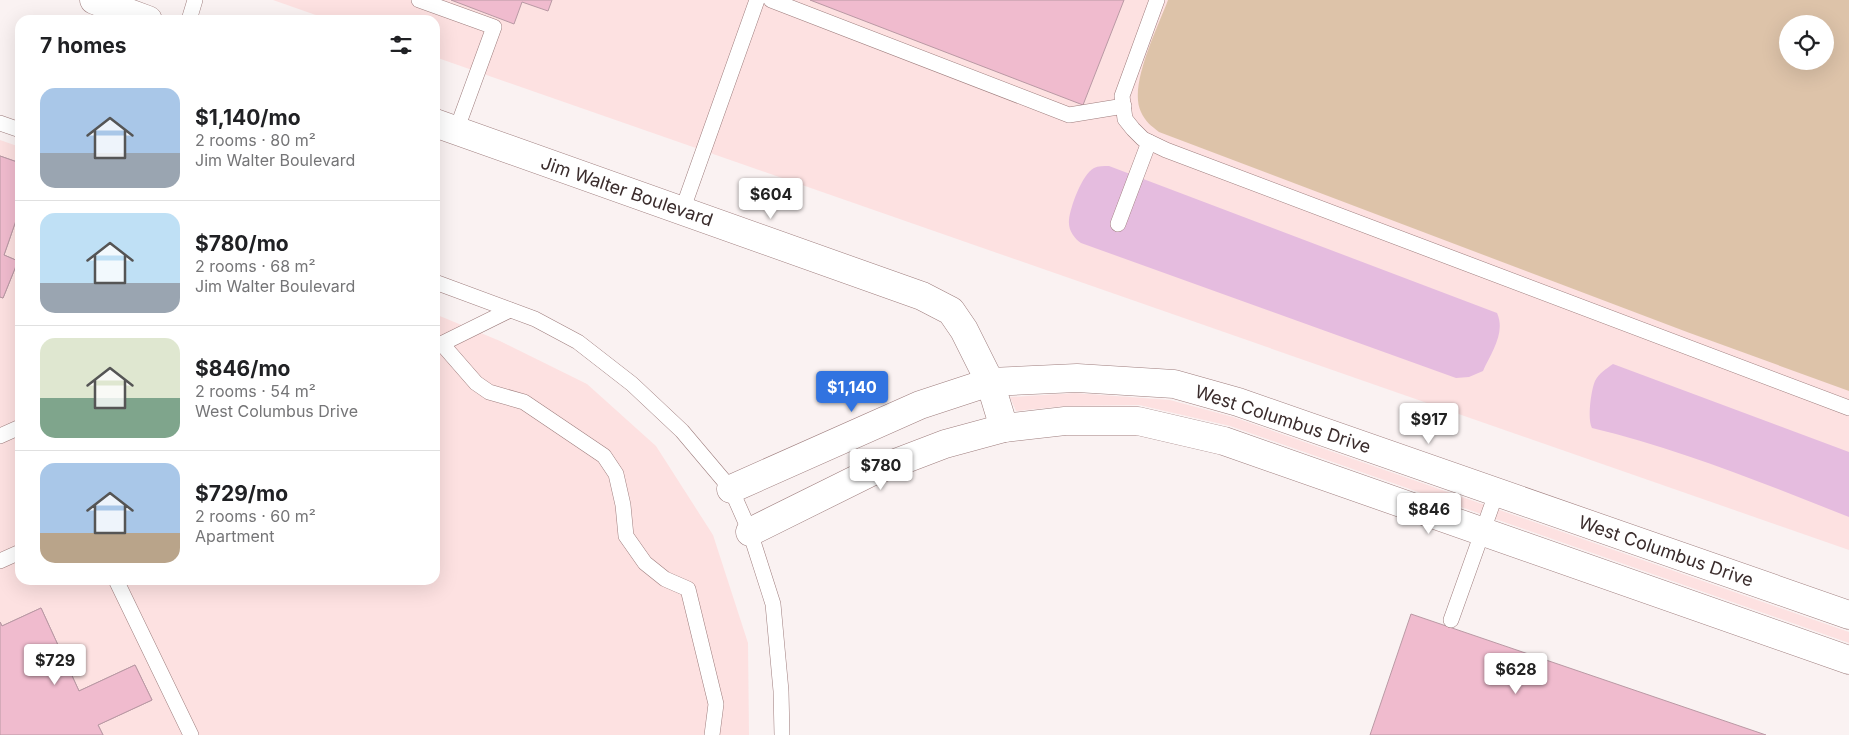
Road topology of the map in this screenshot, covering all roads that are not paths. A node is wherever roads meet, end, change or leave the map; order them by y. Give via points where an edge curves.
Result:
1 (94, 0) edge
2 (196, 0) edge
3 (419, 0) edge
4 (758, 0) edge
5 (771, 0) edge
6 (1157, 0) edge
7 (134, 15) edge
8 (191, 15) edge
9 (1124, 106) junction
10 (0, 123) edge
11 (445, 127) edge
12 (15, 128) edge
13 (1149, 142) junction
14 (682, 210) junction
15 (1118, 224) dead end
16 (440, 284) edge
17 (510, 310) junction
18 (440, 344) edge
19 (440, 347) edge
20 (990, 382) junction
21 (1849, 408) edge
22 (1004, 428) junction
23 (15, 429) edge
24 (0, 436) edge
25 (731, 489) junction
26 (1497, 491) junction
27 (750, 532) junction
28 (1482, 532) junction
29 (15, 554) edge
30 (0, 561) edge
31 (118, 585) edge
32 (1849, 615) edge
33 (1451, 620) dead end
34 (1849, 660) edge
35 (191, 735) edge
36 (712, 735) edge
37 (782, 735) edge

1 - 7 street
2 - 8 lane
3 - 11 lane via 494,28
4 - 14 lane
5 - 9 lane via 1069,115
6 - 9 lane via 1122,96
9 - 13 lane via 1125,119
10 - 12 lane
11 - 14 street, Jim Walter Boulevard
13 - 15 lane
13 - 21 lane
14 - 20 street, Jim Walter Boulevard via 922,296 951,311
16 - 17 lane
17 - 18 lane
17 - 25 lane via 535,318 578,342 632,384 682,431
19 - 36 lane via 489,392 524,402 604,456 616,474 626,536 645,563 665,579 688,589 716,704
20 - 22 street, Jim Walter Boulevard
20 - 25 street, West Columbus Drive via 920,406
20 - 26 street, West Columbus Drive via 1076,378 1174,384 1238,402
22 - 27 street via 945,444 869,473
22 - 28 street via 1065,421 1138,421 1224,441
23 - 24 lane
25 - 27 lane
26 - 28 lane
26 - 32 street, West Columbus Drive
27 - 37 lane via 772,604
28 - 33 lane
28 - 34 street
29 - 30 lane
31 - 35 lane

